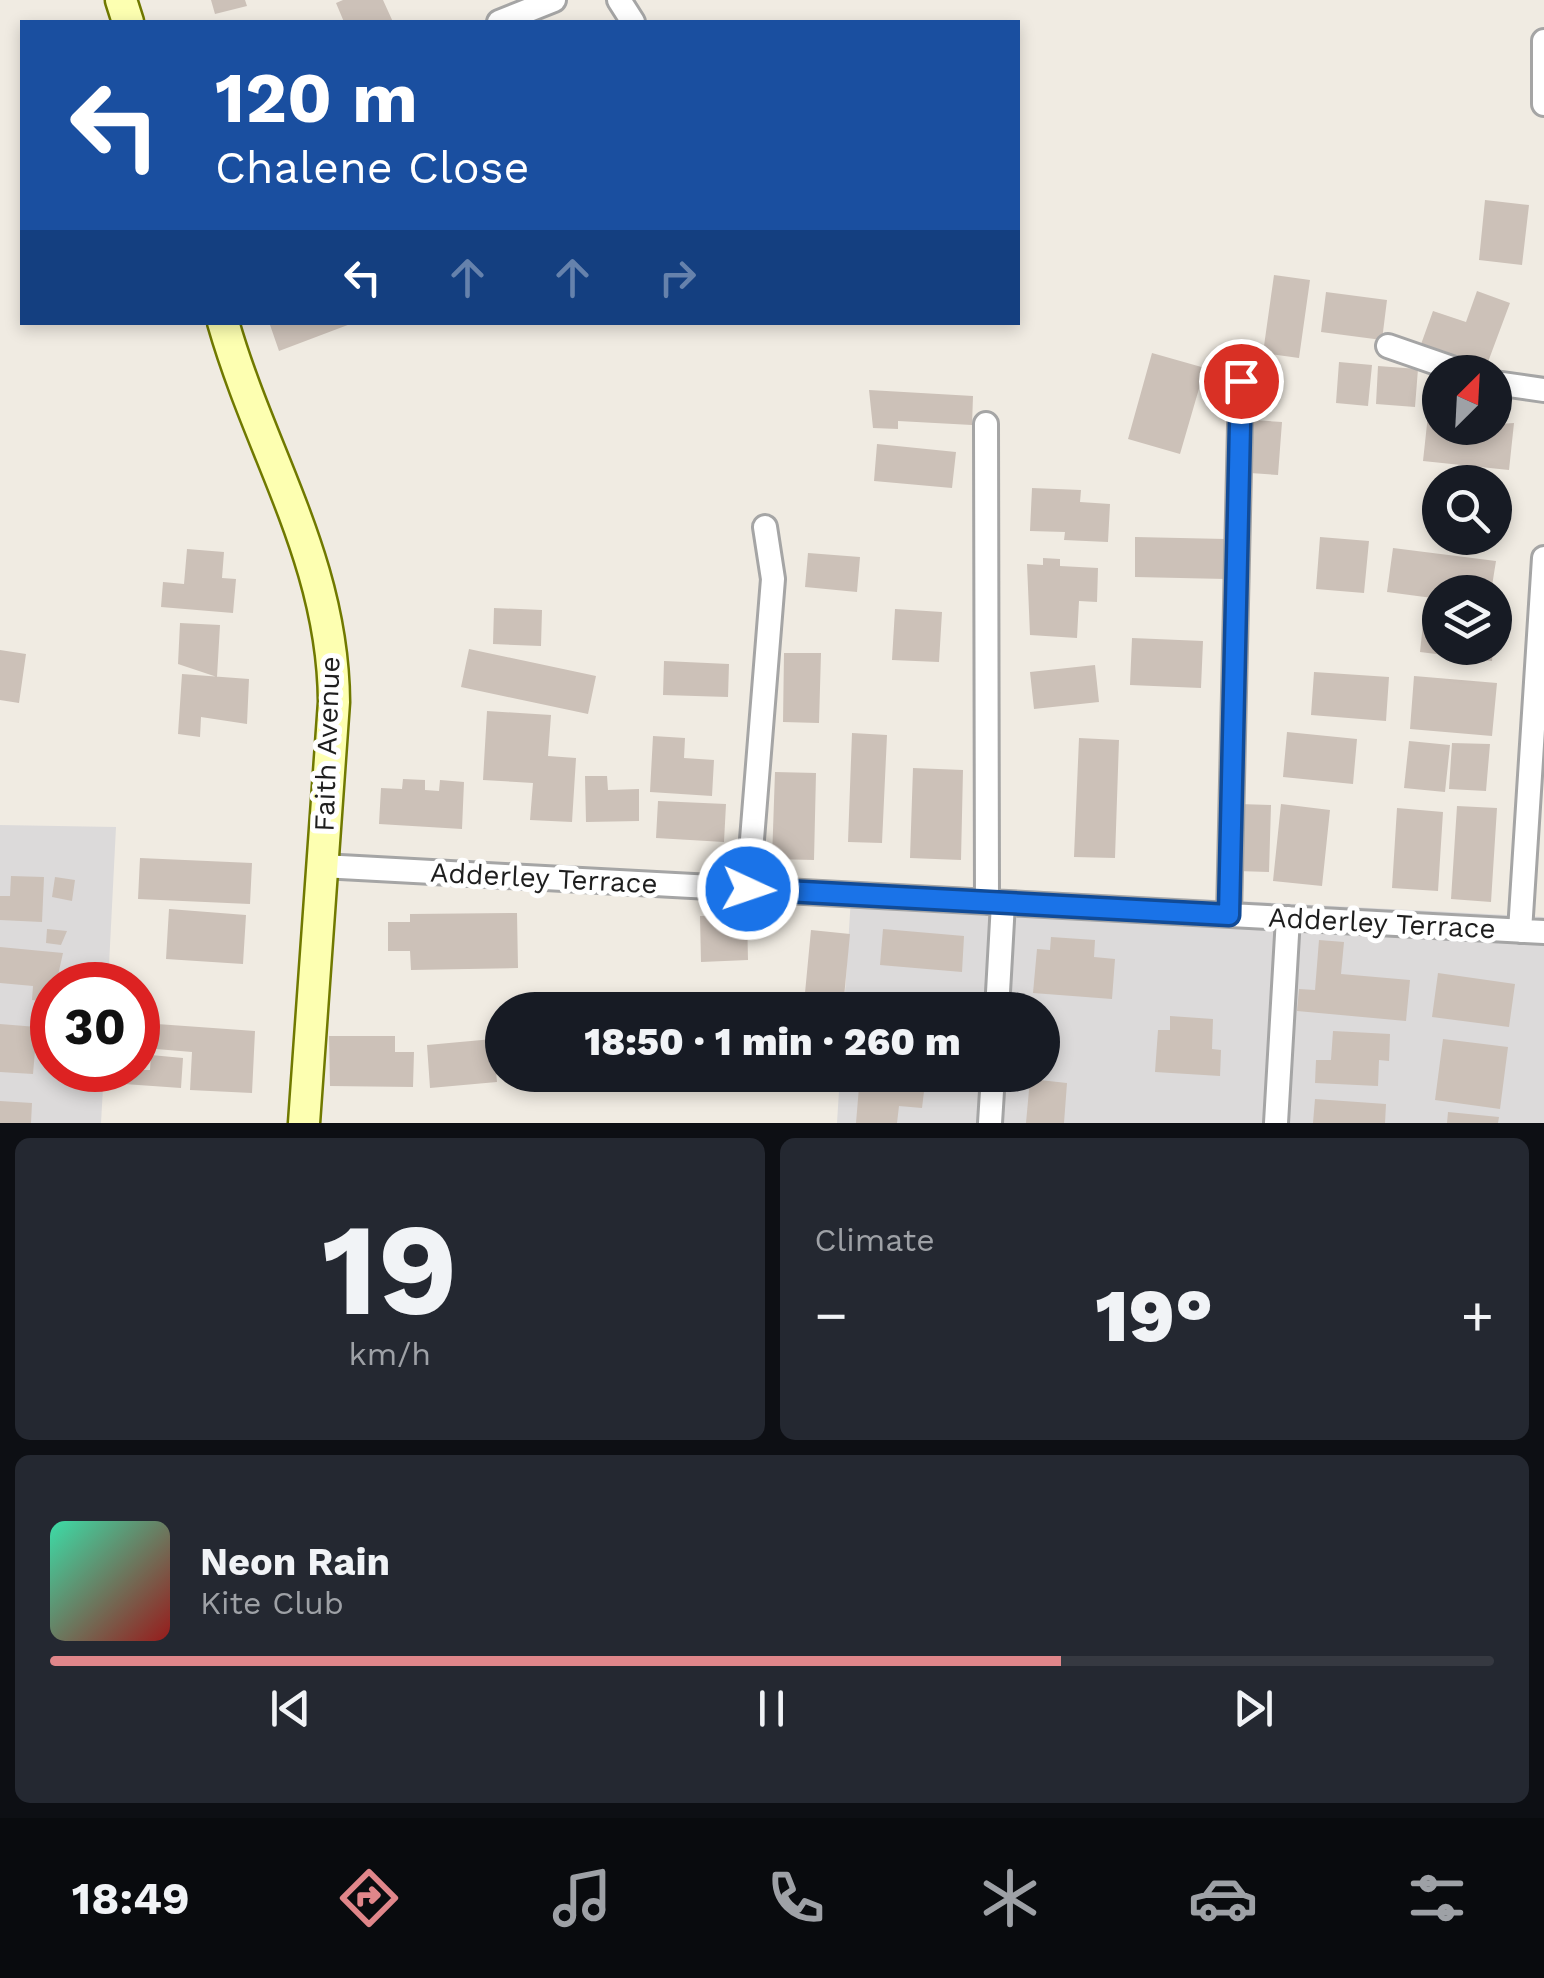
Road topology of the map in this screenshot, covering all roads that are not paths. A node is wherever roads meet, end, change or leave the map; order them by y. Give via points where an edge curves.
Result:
1 (554, 0) edge
2 (504, 20) edge
3 (1544, 41) edge
4 (1544, 104) edge
5 (223, 325) edge
6 (1388, 346) dead end
7 (1422, 358) edge
8 (1241, 381) dead end
9 (1512, 385) edge
10 (1544, 390) edge
11 (986, 424) dead end
12 (764, 527) dead end
13 (1544, 558) edge
14 (322, 866) junction
15 (748, 889) junction
16 (995, 902) junction
17 (1229, 915) junction
18 (1288, 918) junction
19 (1532, 931) edge
20 (996, 992) edge
21 (991, 1092) edge
22 (304, 1123) edge
23 (990, 1123) edge
24 (1276, 1123) edge

1 - 2 street
3 - 4 street
5 - 14 street, Faith Avenue via 327,608 334,702
6 - 7 street
8 - 17 street
9 - 10 street
11 - 16 street
12 - 15 street via 772,578
13 - 19 street
14 - 15 street, Adderley Terrace
14 - 22 street, Faith Avenue
15 - 16 street, Adderley Terrace
16 - 17 street, Adderley Terrace
16 - 20 street
17 - 18 street, Adderley Terrace
18 - 19 street, Adderley Terrace
18 - 24 street
21 - 23 street

